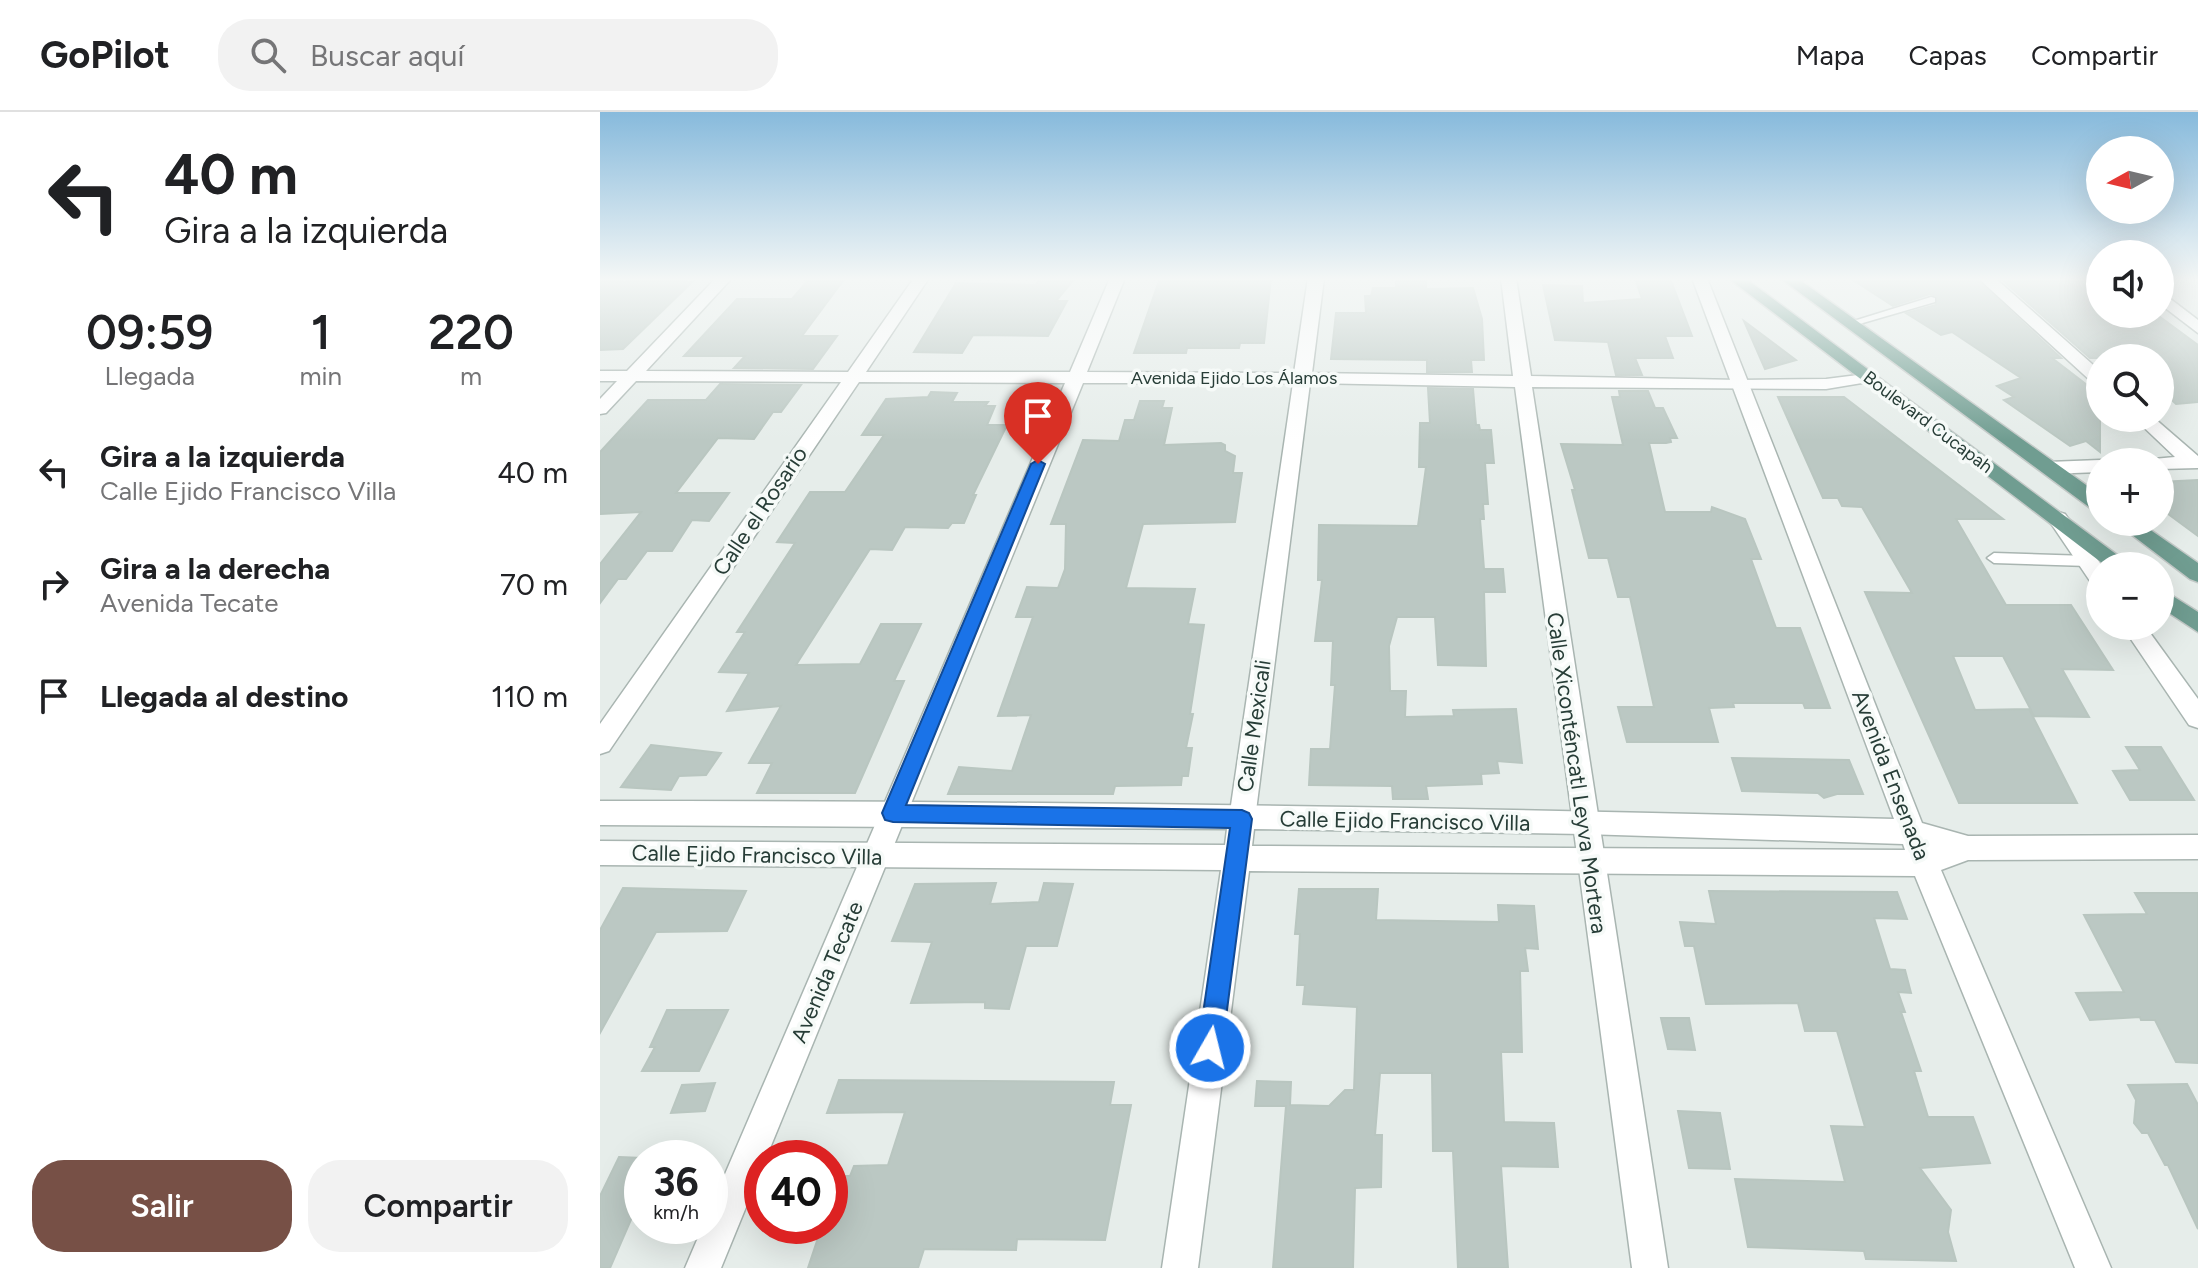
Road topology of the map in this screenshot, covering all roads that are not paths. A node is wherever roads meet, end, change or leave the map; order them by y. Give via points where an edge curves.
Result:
1 (673, 332) edge
2 (884, 332) edge
3 (1094, 332) edge
4 (1308, 332) edge
5 (1514, 332) edge
6 (1720, 332) edge
7 (1807, 332) edge
8 (1860, 332) edge
9 (2046, 332) edge
10 (2086, 368) edge
11 (600, 376) edge
12 (631, 376) junction
13 (852, 377) junction
14 (1074, 377) junction
15 (1868, 377) junction
16 (1302, 378) junction
17 (1520, 381) junction
18 (1740, 385) junction
19 (600, 409) edge
20 (2160, 432) edge
21 (2195, 462) edge
22 (2174, 463) edge
23 (2086, 467) edge
24 (2048, 468) junction
25 (2086, 495) edge
26 (2058, 519) junction
27 (2145, 536) edge
28 (2102, 552) edge
29 (1994, 558) dead end
30 (2086, 559) edge
31 (2086, 569) edge
32 (2198, 574) edge
33 (2174, 606) edge
34 (2198, 624) edge
35 (2143, 640) edge
36 (2198, 718) edge
37 (600, 744) edge
38 (600, 813) edge
39 (893, 813) junction
40 (1242, 819) junction
41 (1584, 822) junction
42 (1913, 832) junction
43 (2198, 847) edge
44 (1968, 848) junction
45 (600, 853) edge
46 (875, 857) junction
47 (1236, 859) junction
48 (1589, 862) junction
49 (1924, 863) junction
50 (703, 1268) edge
51 (1180, 1268) edge
52 (1650, 1268) edge
53 (2093, 1268) edge

1 - 12 street
2 - 13 street, Calle el Rosario
3 - 14 street, Avenida Tecate
4 - 16 street, Calle Mexicali
5 - 17 street, Calle Xiconténcatl Leyva Mortera
6 - 18 street, Avenida Ensenada
7 - 15 main road, Boulevard Cucapah
8 - 24 main road, Boulevard Cucapah
9 - 10 street
11 - 12 street, Avenida Ejido Los Álamos
12 - 13 street, Avenida Ejido Los Álamos
12 - 19 street
13 - 14 street, Avenida Ejido Los Álamos
13 - 37 street, Calle el Rosario
14 - 16 street, Avenida Ejido Los Álamos
14 - 39 street, Avenida Tecate
15 - 18 street, Avenida Ejido Los Álamos via 1826,384
15 - 26 main road, Boulevard Cucapah
16 - 17 street, Avenida Ejido Los Álamos
16 - 40 street, Calle Mexicali
17 - 18 street, Avenida Ejido Los Álamos
17 - 41 street, Calle Xiconténcatl Leyva Mortera
18 - 42 street, Avenida Ensenada
20 - 21 street
21 - 22 street
23 - 24 street
24 - 25 main road, Boulevard Cucapah
26 - 28 main road, Boulevard Cucapah
26 - 30 street
27 - 32 main road
29 - 31 lane
33 - 34 main road
35 - 36 street
38 - 39 street, Calle Ejido Francisco Villa
39 - 40 street, Calle Ejido Francisco Villa
39 - 46 street, Avenida Tecate
40 - 41 street, Calle Ejido Francisco Villa
40 - 47 street, Calle Mexicali
41 - 42 street, Calle Ejido Francisco Villa
41 - 48 street, Calle Xiconténcatl Leyva Mortera
42 - 44 street, Calle Ejido Francisco Villa
42 - 49 street, Avenida Ensenada
43 - 44 street, Calle Ejido Francisco Villa
44 - 49 street, Calle Ejido Francisco Villa
45 - 46 street, Calle Ejido Francisco Villa
46 - 47 street, Calle Ejido Francisco Villa
46 - 50 street, Avenida Tecate
47 - 48 street, Calle Ejido Francisco Villa
47 - 51 street, Calle Mexicali
48 - 49 street, Calle Ejido Francisco Villa
48 - 52 street, Calle Xiconténcatl Leyva Mortera
49 - 53 street, Avenida Ensenada

